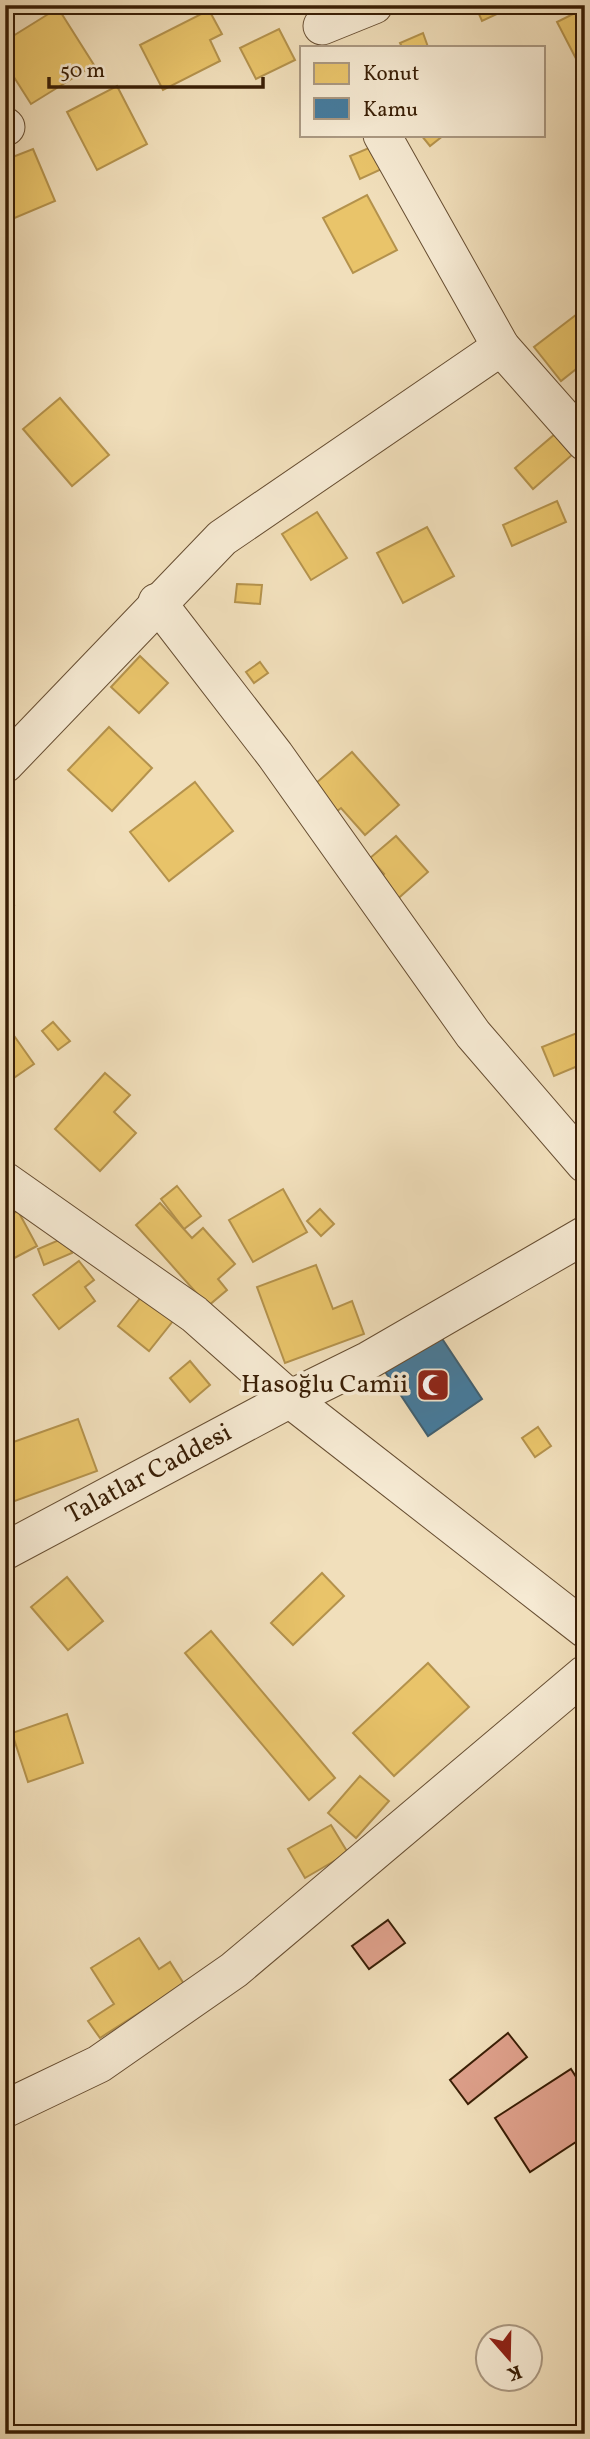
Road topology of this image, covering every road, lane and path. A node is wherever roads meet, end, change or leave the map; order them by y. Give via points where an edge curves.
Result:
1 (374, 5) edge
2 (322, 26) edge
3 (383, 136) edge
4 (500, 347) junction
5 (585, 442) edge
6 (157, 602) junction
7 (5, 764) edge
8 (585, 1164) edge
9 (5, 1181) edge
10 (585, 1235) edge
11 (290, 1399) junction
12 (5, 1551) edge
13 (585, 1629) edge
14 (585, 1674) edge
15 (5, 2109) edge

1 - 2 street
3 - 4 street
4 - 5 street
4 - 6 street via 222,538
6 - 7 street
6 - 8 street via 275,755 473,1034
9 - 11 street via 194,1314
10 - 11 street, Talatlar Caddesi via 369,1360
11 - 12 street, Talatlar Caddesi
11 - 13 street
14 - 15 street via 233,1970 99,2064

